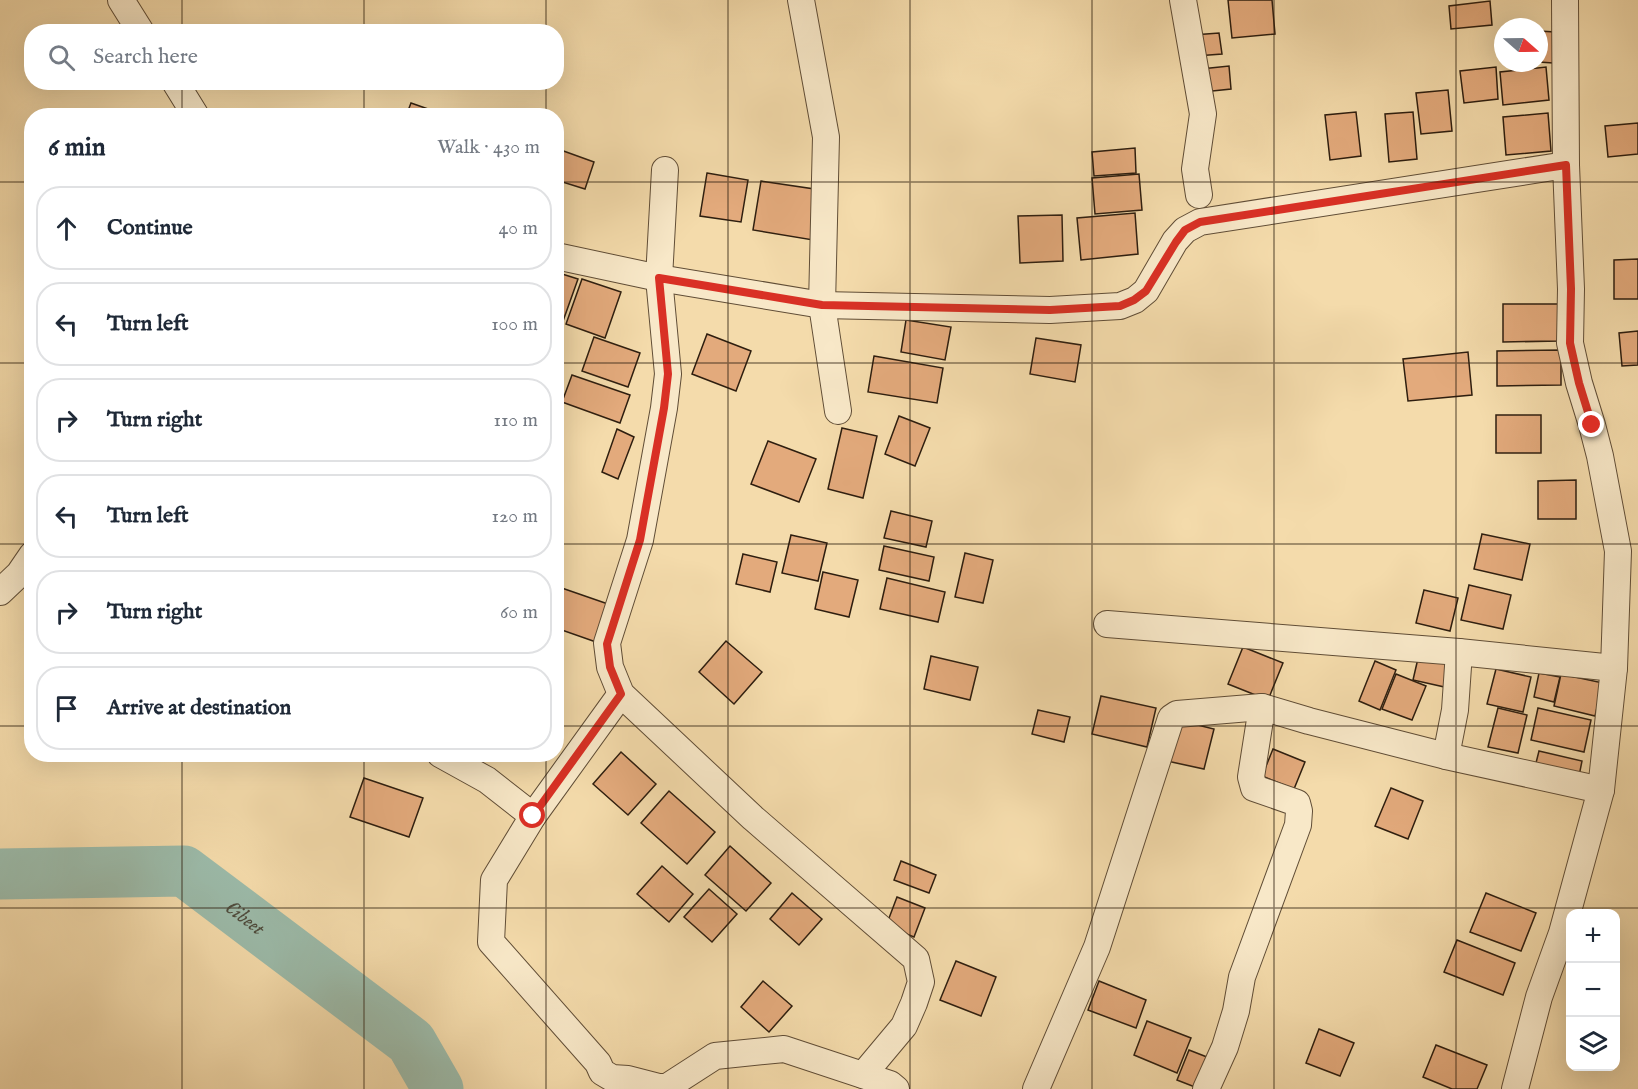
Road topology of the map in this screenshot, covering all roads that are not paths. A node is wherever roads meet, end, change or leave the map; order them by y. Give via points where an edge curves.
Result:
1 (121, 0) edge
2 (801, 0) edge
3 (1183, 0) edge
4 (1564, 0) edge
5 (136, 24) edge
6 (179, 90) edge
7 (191, 108) edge
8 (1566, 165) junction
9 (665, 170) dead end
10 (1199, 195) dead end
11 (564, 258) edge
12 (659, 278) junction
13 (822, 305) junction
14 (838, 411) dead end
15 (24, 567) edge
16 (0, 592) edge
17 (1107, 624) dead end
18 (1458, 652) junction
19 (1614, 668) junction
20 (621, 694) junction
21 (1262, 707) junction
22 (1446, 756) junction
23 (454, 762) edge
24 (1601, 790) junction
25 (533, 816) junction
26 (863, 1075) junction
27 (896, 1089) edge
28 (1036, 1089) edge
29 (1206, 1089) edge
30 (1515, 1089) edge

1 - 5 street
2 - 13 street via 826,137
3 - 10 street via 1203,114 1195,169
4 - 8 street
6 - 7 street
8 - 13 street via 1200,222 1180,236 1146,291 1120,306 1050,310
8 - 19 street via 1570,343 1600,456 1618,551
9 - 12 street
11 - 12 street
12 - 13 street
12 - 20 street via 668,374 664,408 640,540 607,644 610,667
13 - 14 street
15 - 16 street
17 - 18 street
18 - 19 street
18 - 22 street via 1455,710
19 - 24 street
20 - 25 street
20 - 26 street via 753,818 916,959 921,982 904,1026
21 - 22 street
21 - 28 street via 1185,713 1171,718 1097,947
21 - 29 street via 1251,777 1254,788 1297,803 1298,825 1242,977 1225,1047
22 - 24 street
23 - 25 street via 487,780
24 - 30 street
25 - 26 street via 494,880 490,942 602,1072 612,1078 667,1087 715,1056 784,1049
26 - 27 street

